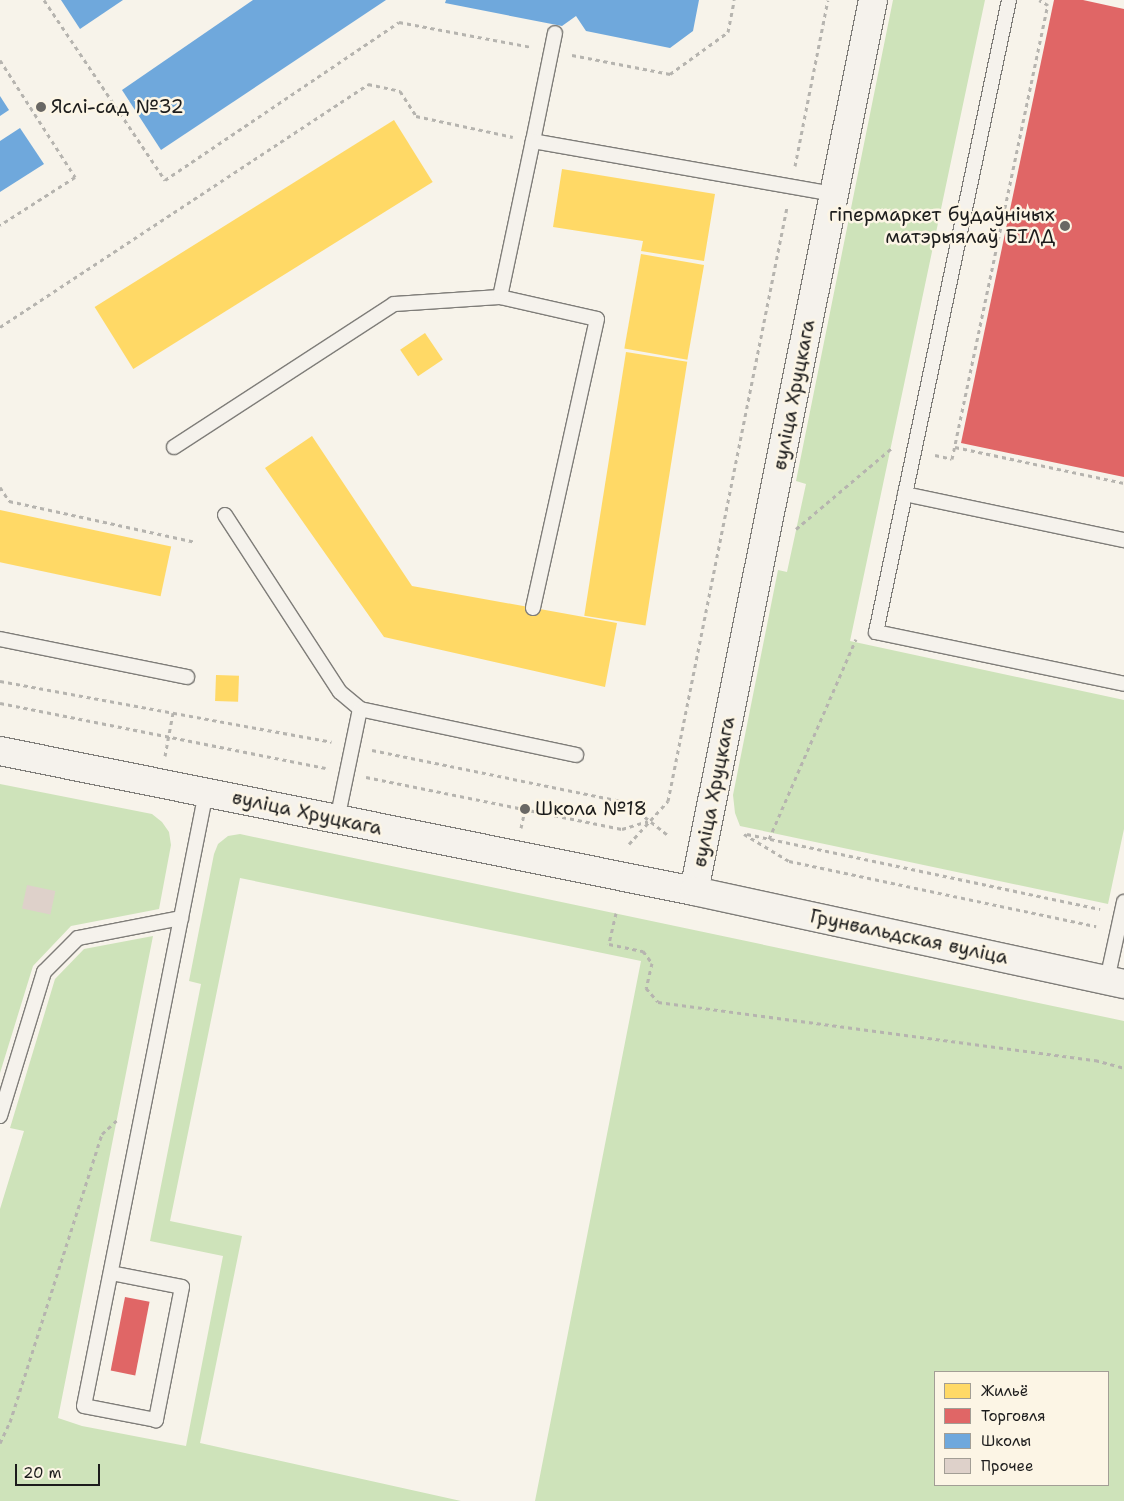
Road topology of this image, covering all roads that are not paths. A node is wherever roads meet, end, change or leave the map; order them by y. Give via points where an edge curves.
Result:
1 (873, 0) edge
2 (1009, 0) edge
3 (555, 33) dead end
4 (533, 141) junction
5 (834, 194) junction
6 (500, 297) junction
7 (174, 447) dead end
8 (905, 494) junction
9 (225, 516) dead end
10 (1124, 540) edge
11 (534, 608) dead end
12 (0, 639) edge
13 (187, 677) dead end
14 (1124, 684) edge
15 (360, 709) junction
16 (0, 751) edge
17 (576, 755) dead end
18 (206, 792) junction
19 (337, 820) junction
20 (694, 890) junction
21 (1123, 908) edge
22 (181, 918) junction
23 (1116, 982) edge
24 (0, 1116) edge
25 (111, 1273) junction

1 - 5 main road, вуліца Хруцкага
2 - 8 lane
3 - 4 lane
4 - 5 lane
4 - 6 lane
5 - 20 main road, вуліца Хруцкага
6 - 7 lane via 394,304
6 - 11 lane via 597,319
8 - 10 lane
8 - 14 lane via 876,632
9 - 15 lane via 340,692
12 - 13 lane
15 - 17 lane
15 - 19 lane
16 - 18 main road, вуліца Хруцкага
18 - 19 main road, вуліца Хруцкага
18 - 22 lane
19 - 20 main road, вуліца Хруцкага
20 - 23 main road, Грунвальдская вуліца
21 - 23 lane via 1118,930
22 - 24 lane via 78,938 44,972
22 - 25 lane
25 - 25 lane via 84,1406 156,1420 182,1287

